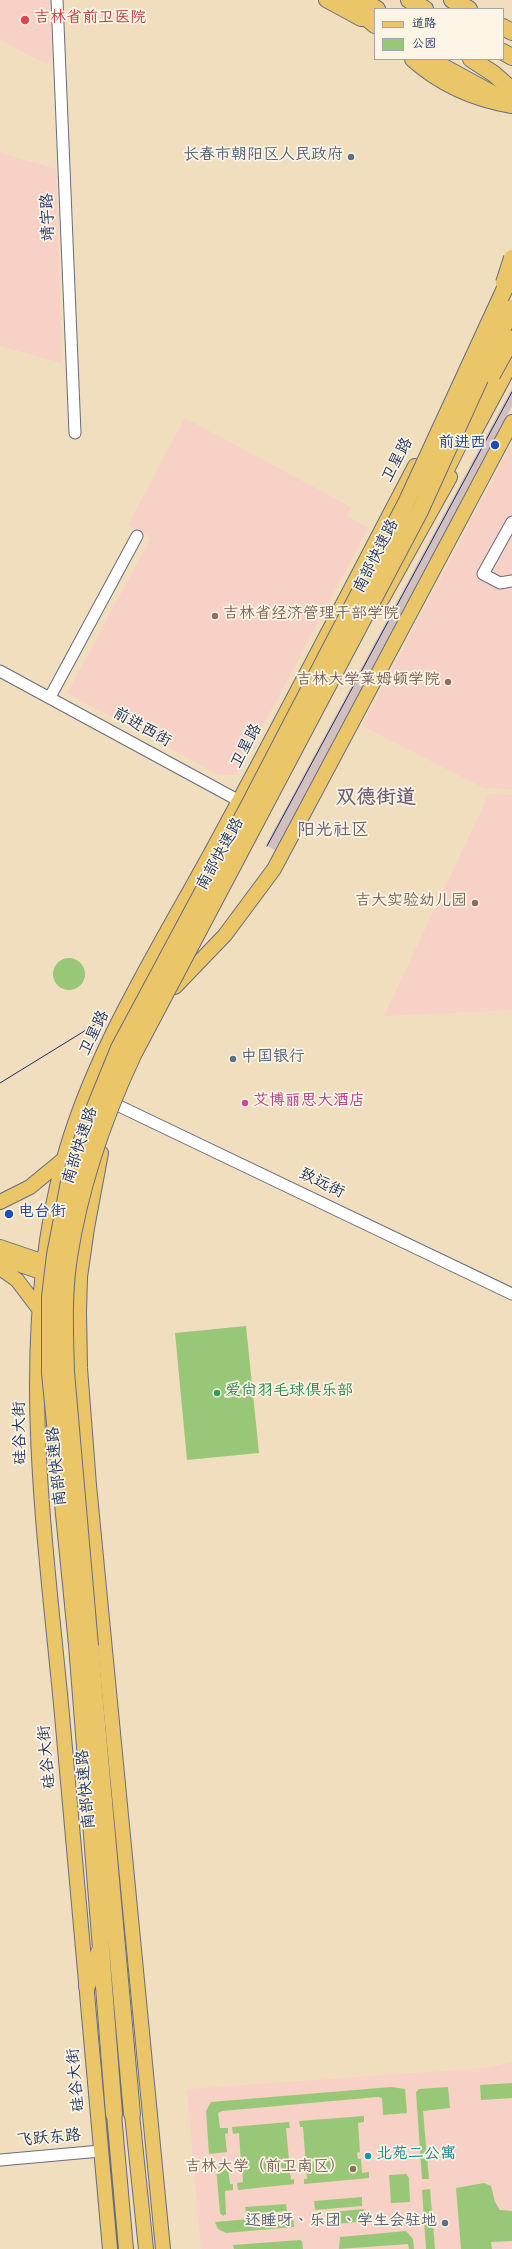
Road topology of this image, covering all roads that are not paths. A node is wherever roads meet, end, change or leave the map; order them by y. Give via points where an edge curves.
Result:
1 (57, 0) edge
2 (326, 0) edge
3 (345, 0) edge
4 (360, 0) edge
5 (409, 0) edge
6 (452, 0) edge
7 (375, 8) edge
8 (423, 8) edge
9 (467, 8) edge
10 (374, 25) edge
11 (374, 25) edge
12 (414, 60) edge
13 (433, 60) edge
14 (473, 60) edge
15 (512, 90) edge
16 (512, 104) edge
17 (512, 258) edge
18 (512, 273) edge
19 (505, 305) edge
20 (512, 326) edge
21 (512, 338) edge
22 (512, 362) edge
23 (512, 422) edge
24 (75, 433) dead end
25 (420, 511) junction
26 (512, 522) edge
27 (137, 536) dead end
28 (512, 581) edge
29 (374, 613) junction
30 (0, 671) edge
31 (50, 697) junction
32 (239, 801) junction
33 (266, 815) junction
34 (175, 987) junction
35 (117, 1105) junction
36 (64, 1159) junction
37 (0, 1202) edge
38 (0, 1247) edge
39 (0, 1258) edge
40 (45, 1267) junction
41 (0, 1268) edge
42 (80, 1277) junction
43 (512, 1294) edge
44 (39, 1309) junction
45 (83, 1646) junction
46 (101, 1947) junction
47 (87, 1986) junction
48 (149, 2108) junction
49 (114, 2114) joint
50 (132, 2114) joint
51 (133, 2130) junction
52 (101, 2151) junction
53 (0, 2160) edge
54 (137, 2160) junction
55 (156, 2178) junction
56 (110, 2249) edge
57 (126, 2249) edge
58 (146, 2249) edge
59 (163, 2249) edge

1 - 24 street, 靖宇路
2 - 10 main road
3 - 11 highway
4 - 7 highway
5 - 8 highway
6 - 9 highway
12 - 16 highway via 453,86 483,98
13 - 16 main road
14 - 15 highway
17 - 19 highway, bridge
17 - 32 main road, 卫星路 via 440,418
18 - 19 highway, 南部快速路, bridge
19 - 25 highway, 南部快速路, bridge
19 - 45 highway, 南部快速路, bridge via 406,503 247,809 118,1048 84,1134 69,1182 50,1297 50,1373
20 - 29 main road via 459,446
21 - 25 highway, bridge
22 - 29 main road
23 - 34 main road via 274,869 225,935
25 - 45 highway, 南部快速路, bridge via 133,1055 109,1107 95,1151 69,1257 65,1336
26 - 28 street via 483,574 500,583
27 - 31 street
29 - 33 main road
30 - 31 street, 前进西街
31 - 32 street, 前进西街
32 - 33 street, 前进西街
32 - 36 main road, 卫星路 via 112,1038 88,1091
33 - 34 main road
34 - 35 main road
35 - 42 main road via 104,1139 96,1174
35 - 43 street, 致远街
36 - 37 main road via 30,1187
36 - 40 main road, 卫星路 via 54,1203
38 - 40 main road
39 - 40 main road
40 - 42 main road
40 - 44 main road, 硅谷大街
41 - 44 main road via 16,1280
42 - 48 main road via 80,1368 88,1470
44 - 47 main road, 硅谷大街 via 37,1446
45 - 46 highway, 南部快速路
45 - 50 highway, 南部快速路
46 - 47 highway
46 - 49 highway, 南部快速路
47 - 52 main road, 硅谷大街
48 - 51 main road
48 - 55 main road
49 - 57 main road, 硅谷大街
50 - 51 main road
51 - 54 main road
52 - 53 street, 飞跃东路
52 - 56 main road, 硅谷大街
54 - 55 main road
54 - 58 main road
55 - 59 main road

